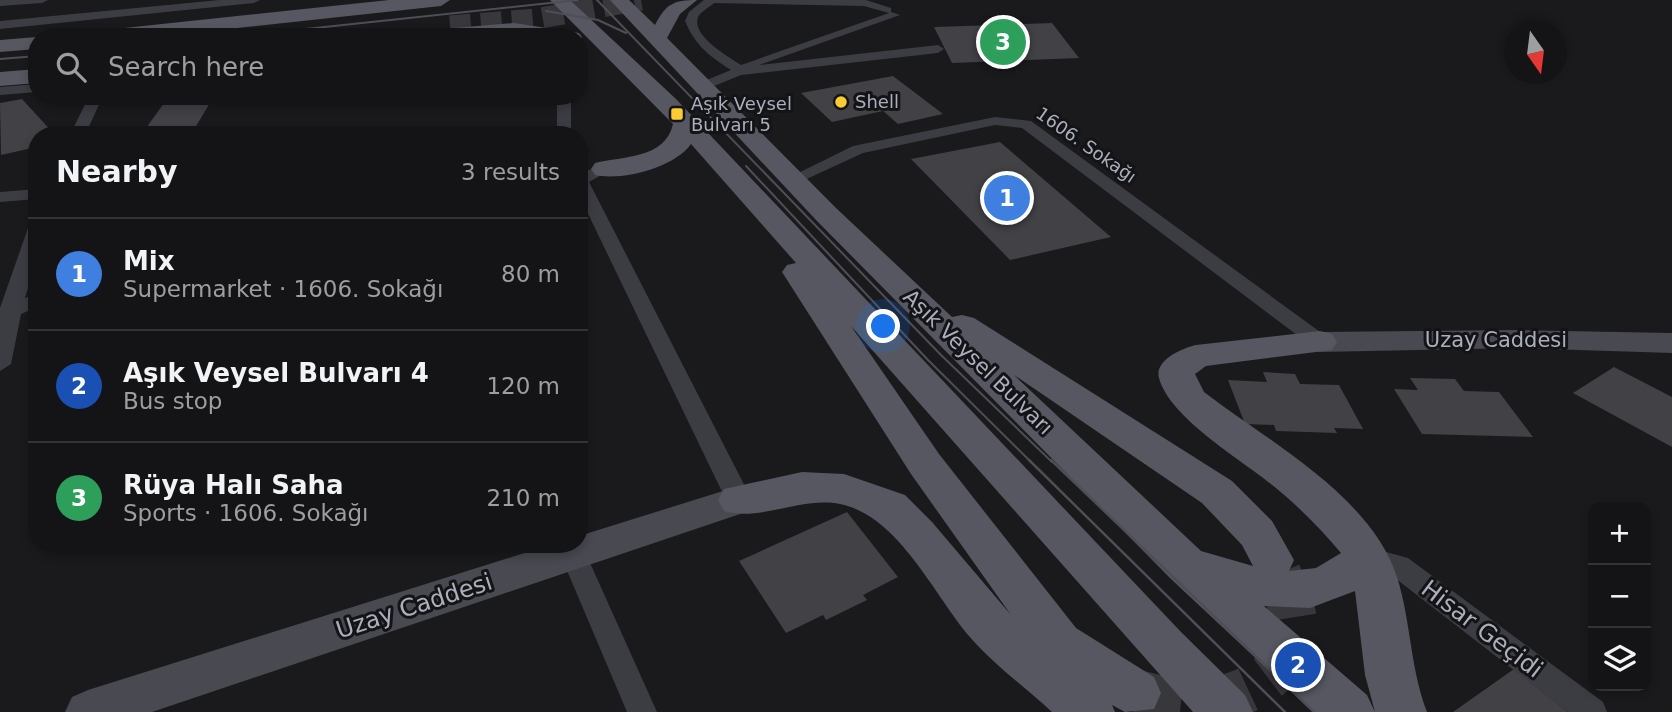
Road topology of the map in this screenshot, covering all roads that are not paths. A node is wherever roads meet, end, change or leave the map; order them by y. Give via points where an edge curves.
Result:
1 (42, 0) edge
2 (254, 0) edge
3 (559, 0) edge
4 (619, 0) edge
5 (688, 0) edge
6 (711, 0) edge
7 (717, 0) edge
8 (3, 2) edge
9 (335, 7) edge
10 (446, 13) edge
11 (0, 25) edge
12 (168, 28) edge
13 (272, 28) edge
14 (404, 28) edge
15 (658, 37) junction
16 (28, 44) edge
17 (0, 46) edge
18 (588, 47) edge
19 (28, 49) edge
20 (938, 49) dead end
21 (0, 52) edge
22 (28, 68) edge
23 (0, 70) edge
24 (636, 71) junction
25 (741, 71) junction
26 (28, 77) edge
27 (0, 79) edge
28 (702, 87) junction
29 (28, 89) edge
30 (0, 91) edge
31 (92, 105) edge
32 (564, 105) edge
33 (685, 125) junction
34 (81, 126) edge
35 (564, 126) edge
36 (592, 169) edge
37 (792, 180) junction
38 (743, 187) junction
39 (28, 195) edge
40 (0, 200) edge
41 (28, 200) edge
42 (588, 209) edge
43 (28, 252) edge
44 (894, 281) junction
45 (28, 304) edge
46 (5, 314) edge
47 (1320, 342) junction
48 (1672, 343) edge
49 (0, 364) edge
50 (739, 500) junction
51 (588, 549) edge
52 (576, 553) edge
53 (573, 554) junction
54 (1368, 558) junction
55 (1272, 560) tunnel mouth
56 (1187, 566) junction
57 (987, 623) junction
58 (1136, 693) tunnel mouth
59 (88, 712) edge
60 (642, 712) edge
61 (1055, 712) edge
62 (1089, 712) edge
63 (1227, 712) edge
64 (1349, 712) edge
65 (1401, 712) edge
66 (1592, 712) edge

1 - 8 street
2 - 11 street
3 - 24 main road
4 - 15 main road, Aşık Veysel Bulvarı
5 - 15 main road via 672,11
6 - 25 street via 693,14 693,29 709,50
7 - 25 street via 865,3 891,13 755,61
9 - 10 main road
9 - 12 main road
10 - 13 main road
10 - 14 main road
15 - 28 main road, Aşık Veysel Bulvarı
16 - 17 main road
18 - 24 main road via 612,64
19 - 21 main road
20 - 25 street
22 - 23 main road
24 - 33 main road
25 - 28 street
26 - 27 main road
28 - 37 main road, Aşık Veysel Bulvarı
29 - 30 street
31 - 34 street
32 - 35 street
33 - 36 main road via 683,137 662,155 642,163
33 - 38 main road
37 - 44 main road, Aşık Veysel Bulvarı
37 - 47 street, 1606. Sokağı via 858,149 995,121 1026,124
38 - 58 main road via 925,464 1059,643
38 - 63 main road
39 - 40 street
40 - 41 street
42 - 50 street
43 - 46 street
44 - 55 main road via 1217,492 1257,533
44 - 56 main road, Aşık Veysel Bulvarı
45 - 46 street
46 - 49 street
47 - 48 main road, Uzay Caddesi via 1516,339
47 - 54 main road via 1196,356 1178,370 1177,378 1191,401 1332,515
50 - 51 main road, Uzay Caddesi
50 - 57 main road via 802,486 844,489 890,506
52 - 53 main road, Uzay Caddesi
53 - 59 main road, Uzay Caddesi
53 - 60 street
54 - 56 main road via 1325,584 1297,590 1260,586
54 - 65 main road via 1376,582 1388,672
54 - 66 street, Hisar Geçidi via 1399,566
56 - 64 main road, Aşık Veysel Bulvarı
57 - 61 street
57 - 62 main road

